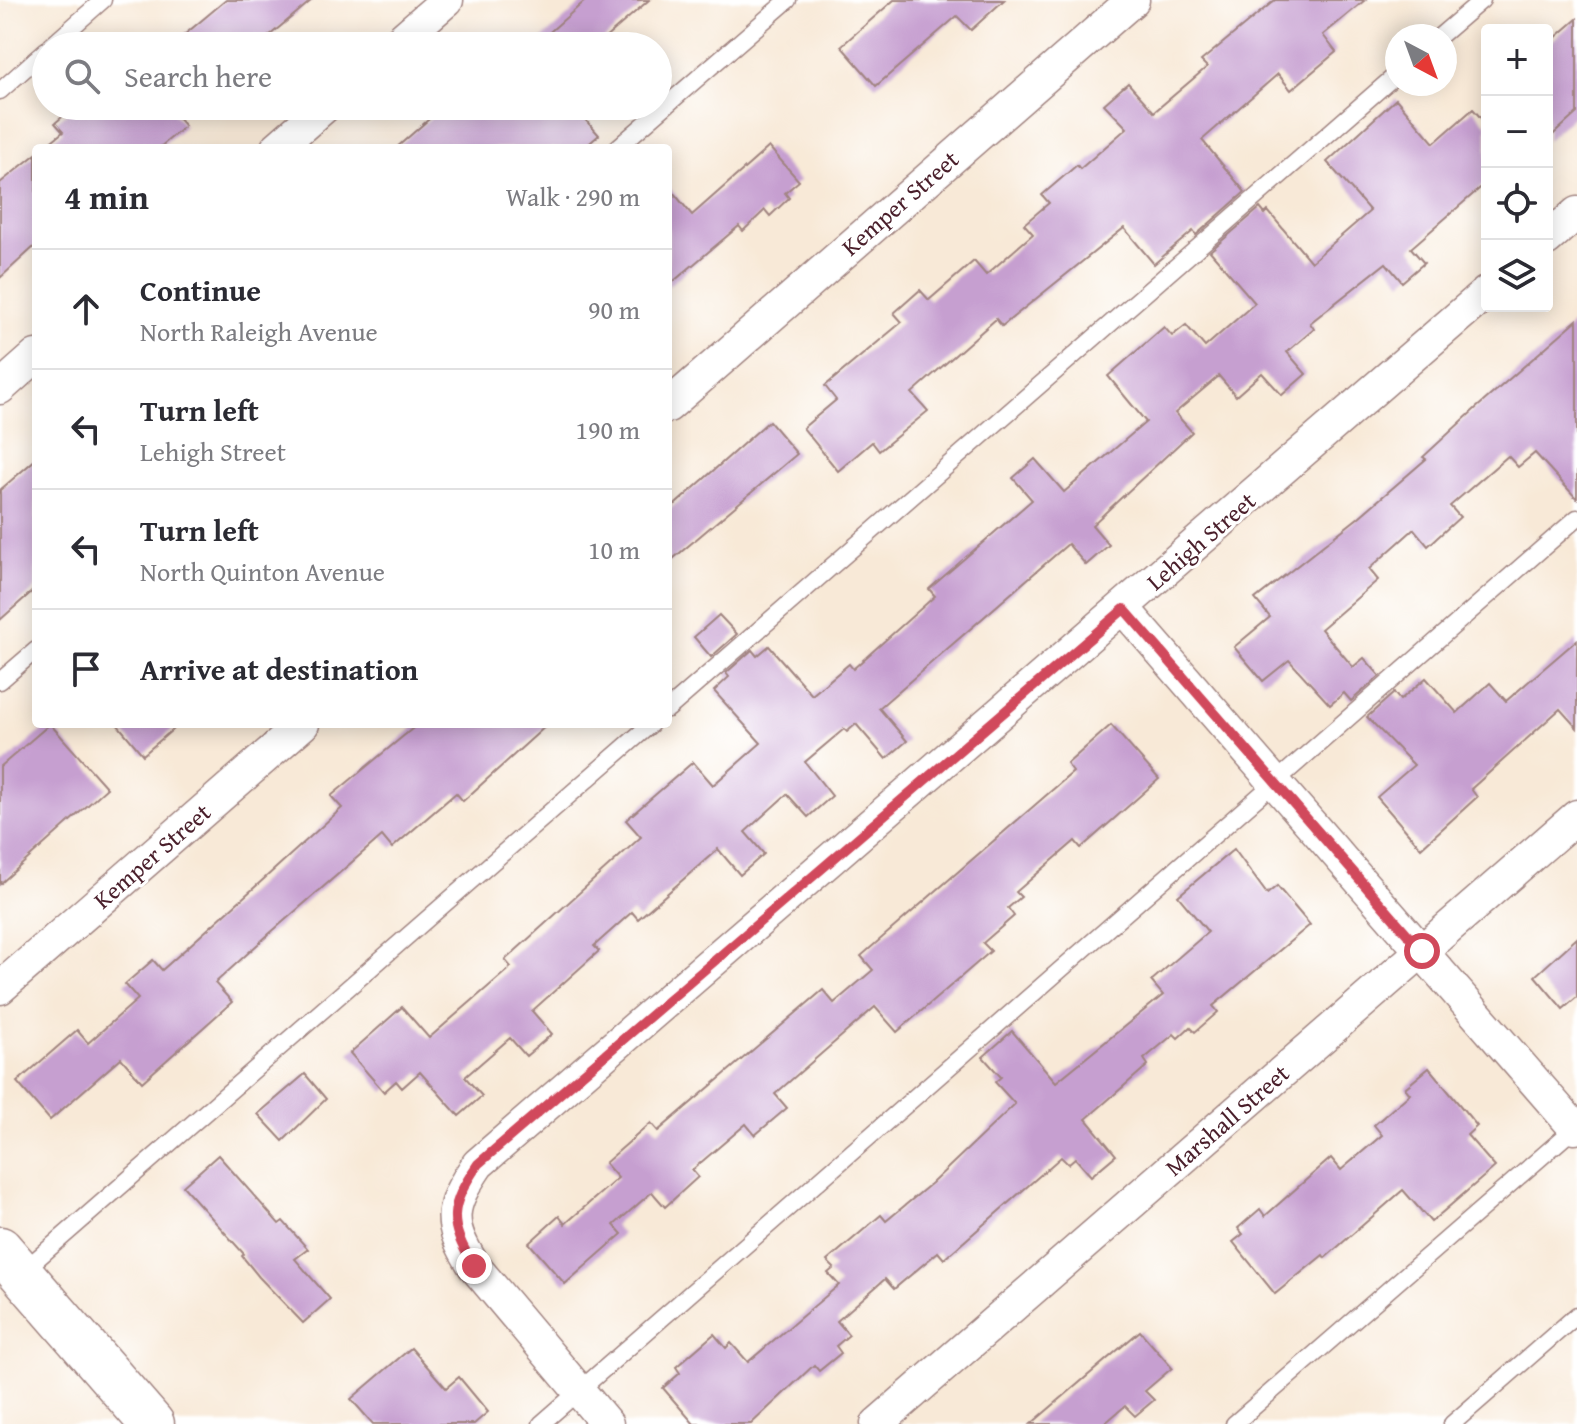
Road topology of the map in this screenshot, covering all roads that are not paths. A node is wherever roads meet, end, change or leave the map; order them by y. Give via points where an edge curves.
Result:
1 (103, 0) edge
2 (447, 0) edge
3 (788, 0) edge
4 (1133, 0) edge
5 (1482, 0) edge
6 (1454, 24) edge
7 (67, 32) edge
8 (410, 32) edge
9 (32, 62) edge
10 (1385, 84) edge
11 (0, 91) edge
12 (672, 100) edge
13 (309, 120) edge
14 (649, 120) edge
15 (282, 144) edge
16 (622, 144) edge
17 (1577, 213) edge
18 (1553, 234) edge
19 (1481, 297) edge
20 (32, 360) edge
21 (0, 388) edge
22 (672, 403) edge
23 (1577, 518) edge
24 (1124, 609) junction
25 (32, 653) edge
26 (0, 681) edge
27 (672, 706) edge
28 (298, 728) edge
29 (646, 728) edge
30 (1274, 781) junction
31 (1577, 816) edge
32 (1422, 951) junction
33 (0, 988) edge
34 (1576, 1127) edge
35 (11, 1261) edge
36 (1577, 1315) edge
37 (579, 1391) junction
38 (152, 1424) edge
39 (541, 1424) edge
40 (607, 1424) edge
41 (877, 1424) edge
42 (1234, 1424) edge
43 (1452, 1424) edge

1 - 7 lane
2 - 8 street
3 - 12 lane
4 - 22 street, Kemper Street
5 - 6 lane
9 - 11 lane
10 - 27 lane
13 - 15 street
14 - 16 lane
17 - 18 street
19 - 24 street, Lehigh Street
20 - 21 street
23 - 30 lane
24 - 30 street
24 - 37 street, Lehigh Street via 478,1164 455,1206 458,1240
25 - 26 lane
28 - 33 street, Kemper Street
29 - 35 lane
30 - 32 street
30 - 37 lane
31 - 32 street, Marshall Street
32 - 34 street
32 - 41 street, Marshall Street
34 - 42 lane
35 - 38 main road
36 - 43 lane
37 - 39 lane
37 - 40 street

